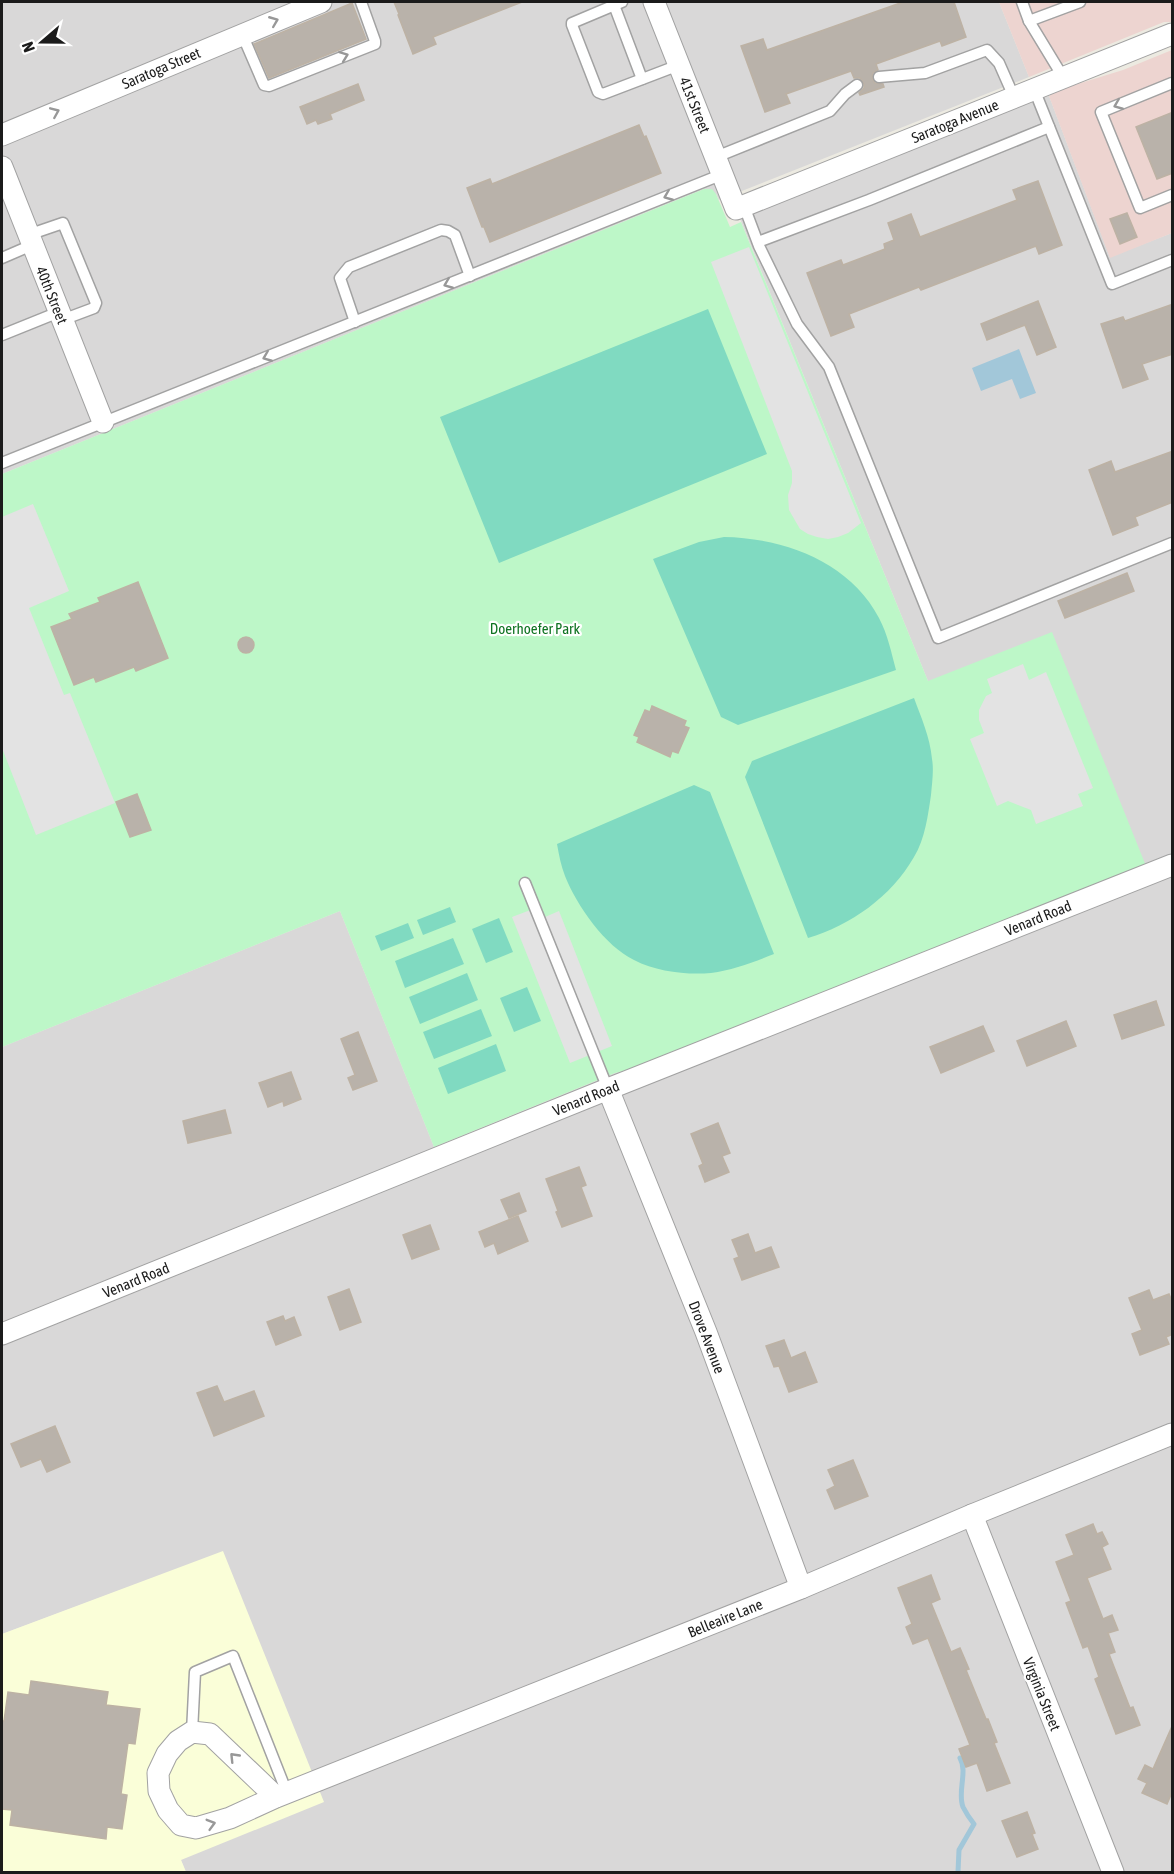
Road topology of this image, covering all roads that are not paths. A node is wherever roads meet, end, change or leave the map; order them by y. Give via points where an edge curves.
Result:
1 (321, 2) edge
2 (361, 2) edge
3 (654, 2) edge
4 (1022, 2) edge
5 (1080, 2) edge
6 (618, 3) edge
7 (1056, 6) edge
8 (1029, 21) junction
9 (242, 33) junction
10 (1173, 34) edge
11 (679, 65) junction
12 (879, 77) dead end
13 (1063, 77) junction
14 (642, 79) junction
15 (1173, 83) edge
16 (857, 85) dead end
17 (1034, 89) junction
18 (1014, 97) junction
19 (1049, 127) junction
20 (2, 135) edge
21 (719, 166) junction
22 (2, 167) edge
23 (1173, 195) edge
24 (740, 207) junction
25 (30, 240) junction
26 (758, 242) junction
27 (2, 258) edge
28 (1173, 260) edge
29 (470, 276) junction
30 (61, 316) junction
31 (355, 322) junction
32 (2, 335) edge
33 (103, 422) junction
34 (2, 464) edge
35 (1173, 543) edge
36 (1173, 865) edge
37 (525, 883) dead end
38 (608, 1089) junction
39 (2, 1334) edge
40 (1173, 1434) edge
41 (972, 1515) junction
42 (801, 1588) junction
43 (192, 1732) junction
44 (282, 1795) junction
45 (1113, 1872) edge

9 -> 1 street, Saratoga Street
9 -> 2 lane via 264,85 269,86 375,44
3 - 11 street, 41st Street
4 - 8 lane
5 - 7 lane
6 - 14 lane
6 - 14 lane via 572,25 598,92 603,94
7 - 8 lane
8 - 13 lane
20 -> 9 street, Saratoga Street
10 - 13 street, Saratoga Avenue
11 - 14 lane
11 - 21 street, 41st Street
12 - 18 lane via 925,73 987,50 999,63
13 - 17 street, Saratoga Avenue
15 -> 23 lane via 1101,112 1140,208
16 - 21 lane via 830,111
17 - 18 street, Saratoga Avenue
17 - 19 lane
18 - 24 street, Saratoga Avenue
19 - 26 lane
19 - 28 lane via 1112,284
21 - 24 street, 41st Street
21 -> 29 lane
22 - 25 street, 40th Street
24 - 26 lane
25 - 27 lane
25 - 30 street, 40th Street
25 - 30 lane via 63,223 96,303 94,308
26 - 35 lane via 797,324 829,367 938,638
29 -> 31 lane
29 - 31 lane via 455,235 441,230 349,267 343,273 340,278
30 - 32 lane
30 - 33 street, 40th Street
31 -> 33 lane
33 - 34 lane
36 - 38 street, Venard Road
37 - 38 lane
38 - 39 street, Venard Road
38 - 42 street, Drove Avenue via 706,1332
40 - 41 street, Belleaire Lane
41 - 42 street, Belleaire Lane
41 - 45 street, Virginia Street
42 - 44 street, Belleaire Lane
44 -> 43 street via 210,1734
43 -> 44 street, Belleaire Lane via 167,1754 158,1773 159,1791 181,1825 196,1828 230,1818
43 - 44 lane via 195,1672 233,1656

